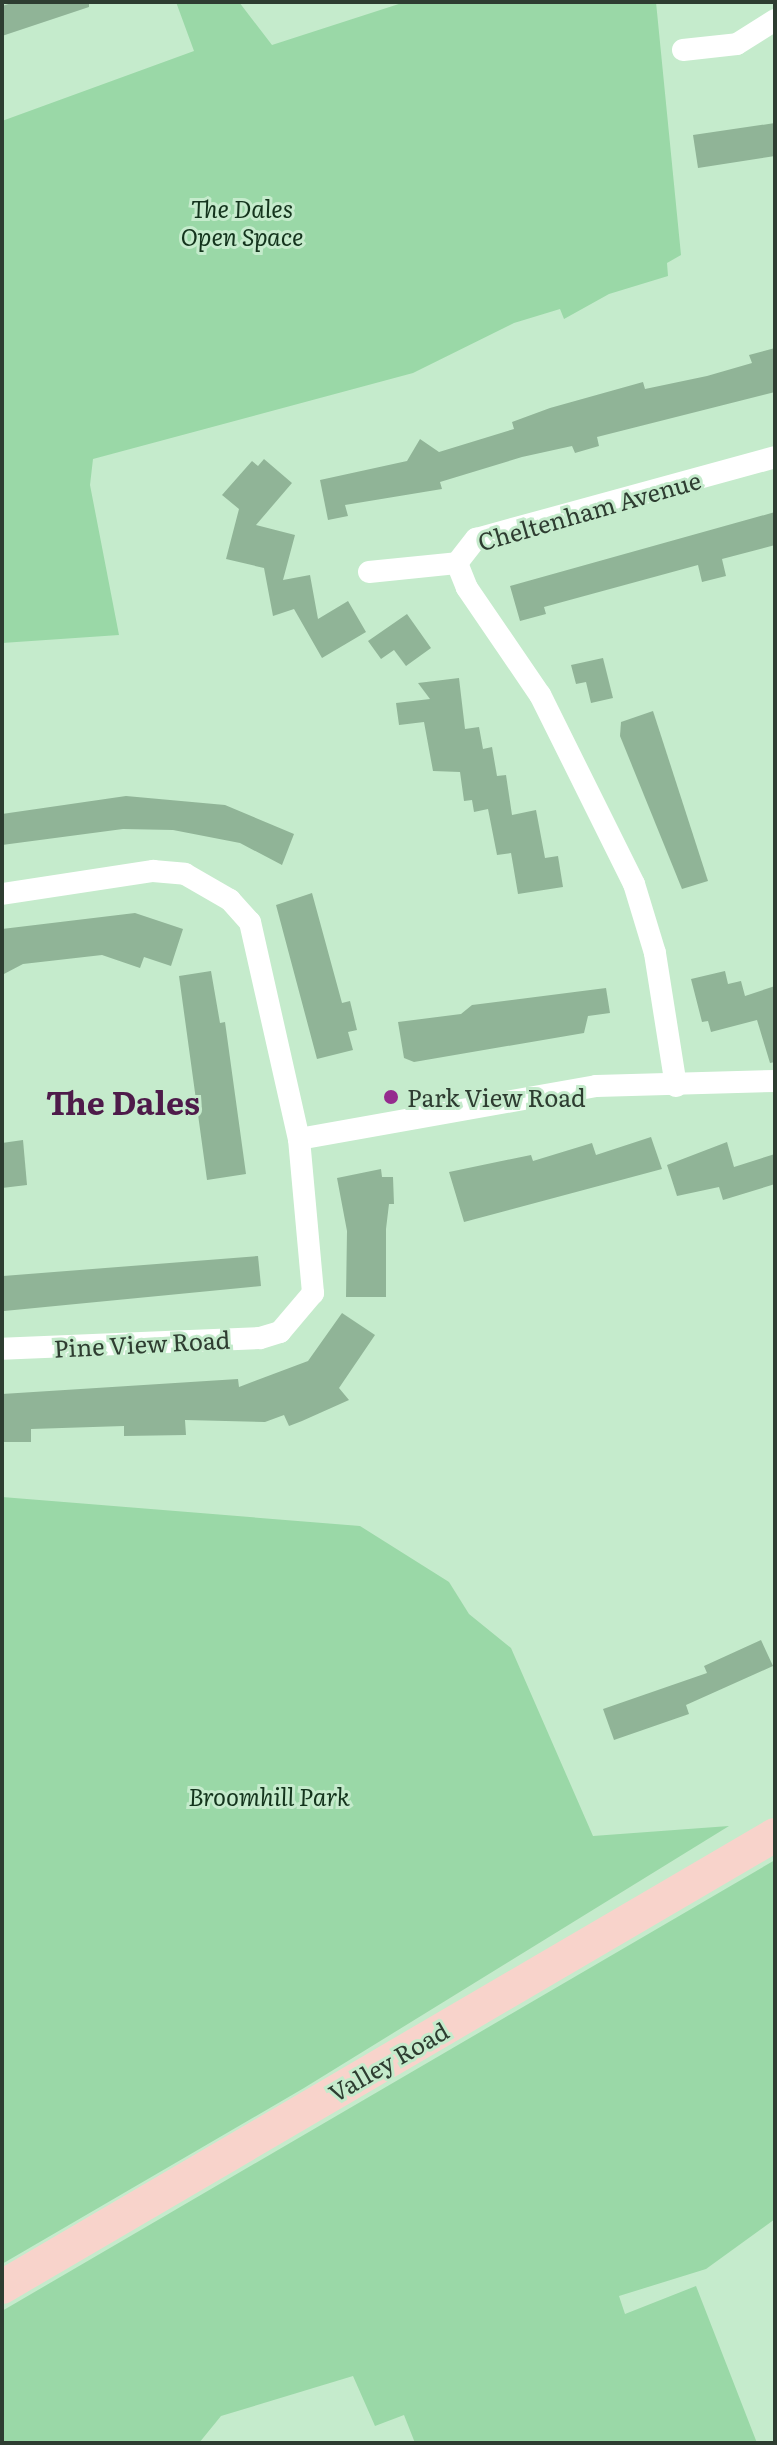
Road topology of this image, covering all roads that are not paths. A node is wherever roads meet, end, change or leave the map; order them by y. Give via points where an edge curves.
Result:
1 (775, 20) edge
2 (683, 50) dead end
3 (775, 457) edge
4 (457, 563) junction
5 (369, 572) dead end
6 (2, 894) edge
7 (775, 1081) edge
8 (676, 1086) junction
9 (299, 1139) junction
10 (2, 1349) edge
11 (775, 1835) edge
12 (2, 2287) edge

1 - 2 street via 737,44
3 - 4 street, Cheltenham Avenue via 476,539
4 - 5 street
4 - 8 street, Cheltenham Avenue via 467,588 540,695 634,884 655,953
6 - 9 street via 153,871 185,874 230,900 250,922
7 - 8 street
8 - 9 street via 596,1086
9 - 10 street, Pine View Road via 313,1293 280,1332
11 - 12 main road, Valley Road

